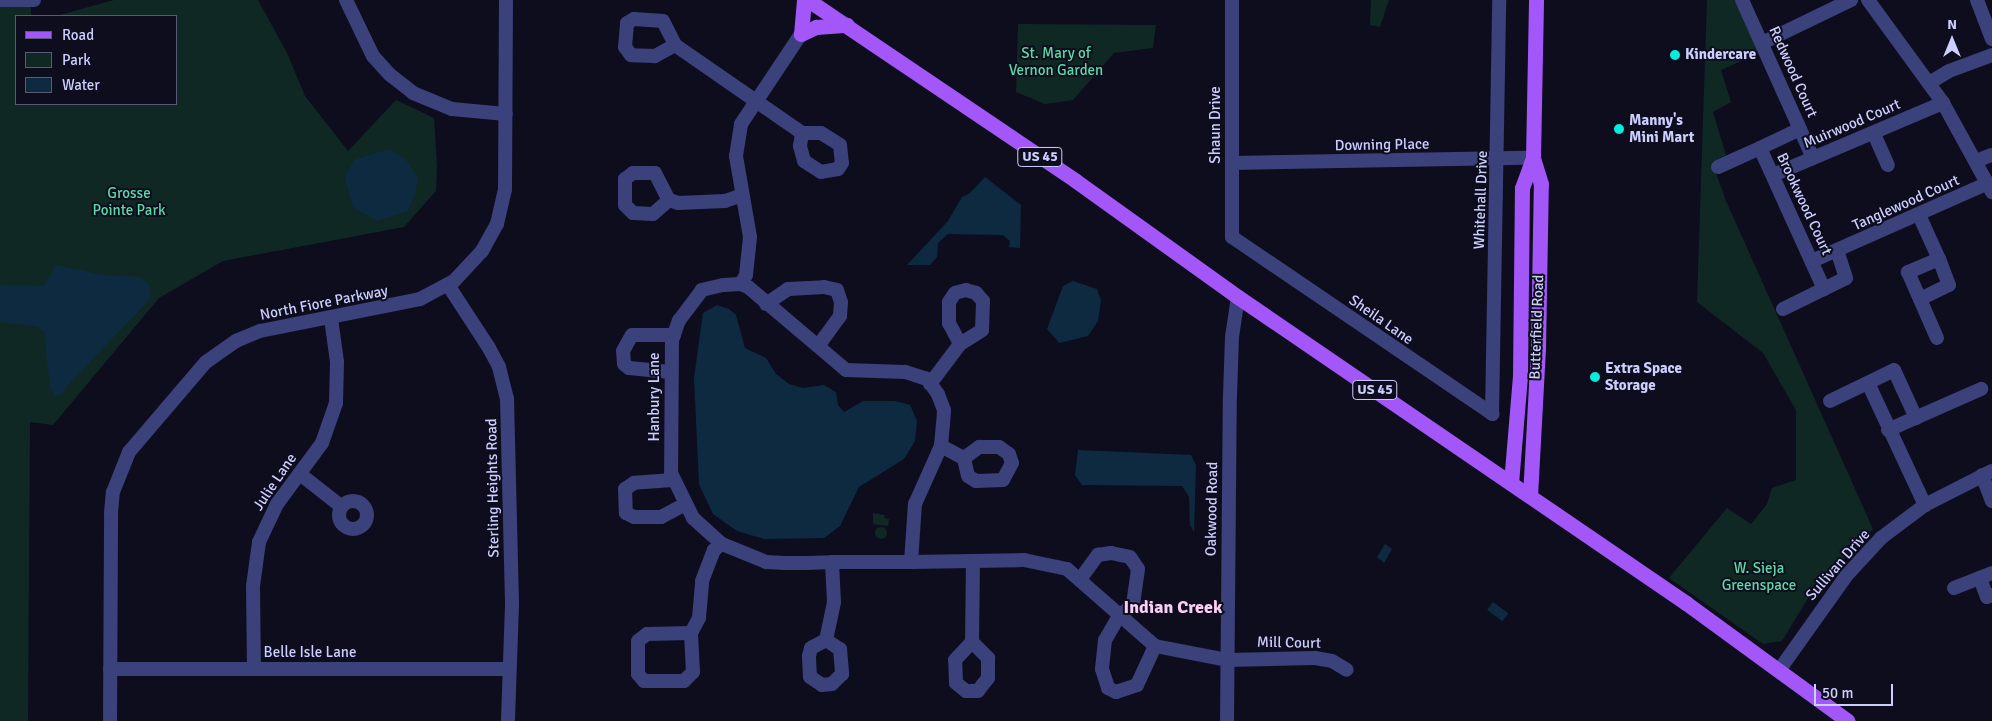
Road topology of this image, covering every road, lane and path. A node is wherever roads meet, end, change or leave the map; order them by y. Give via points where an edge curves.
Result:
1 (0, 0) edge
2 (34, 0) edge
3 (346, 0) edge
4 (506, 0) edge
5 (804, 0) edge
6 (808, 0) edge
7 (1232, 0) edge
8 (1499, 0) edge
9 (1536, 0) edge
10 (1742, 0) edge
11 (1851, 0) edge
12 (1868, 0) edge
13 (1977, 0) edge
14 (847, 25) junction
15 (800, 34) junction
16 (1992, 39) edge
17 (1762, 43) junction
18 (675, 45) dead end
19 (1992, 55) edge
20 (1929, 83) junction
21 (757, 100) junction
22 (1943, 103) junction
23 (506, 114) junction
24 (1800, 129) junction
25 (802, 133) dead end
26 (1874, 134) junction
27 (1760, 148) junction
28 (1992, 155) edge
29 (1533, 158) junction
30 (1813, 158) junction
31 (1496, 159) junction
32 (1976, 161) junction
33 (1232, 162) junction
34 (1888, 165) dead end
35 (1718, 167) dead end
36 (1773, 175) junction
37 (1990, 187) edge
38 (742, 195) junction
39 (668, 200) dead end
40 (1919, 215) junction
41 (1243, 245) joint
42 (1837, 251) junction
43 (1938, 259) junction
44 (1812, 260) junction
45 (741, 284) junction
46 (448, 285) junction
47 (1824, 289) junction
48 (1238, 297) junction
49 (1920, 299) junction
50 (766, 304) junction
51 (1782, 309) dead end
52 (331, 318) junction
53 (674, 335) junction
54 (1937, 338) dead end
55 (960, 344) dead end
56 (818, 346) junction
57 (670, 372) junction
58 (1868, 383) junction
59 (930, 384) junction
60 (1981, 389) dead end
61 (1830, 401) dead end
62 (1491, 402) joint
63 (1916, 418) junction
64 (1888, 430) junction
65 (941, 446) junction
66 (964, 458) dead end
67 (1987, 473) edge
68 (300, 474) junction
69 (673, 480) junction
70 (1512, 483) junction
71 (1530, 496) junction
72 (1992, 501) edge
73 (685, 504) junction
74 (1925, 505) junction
75 (342, 506) dead end
76 (722, 544) junction
77 (973, 561) junction
78 (832, 562) junction
79 (911, 562) junction
80 (1986, 576) edge
81 (1080, 578) junction
82 (1954, 588) dead end
83 (1992, 595) edge
84 (1119, 616) junction
85 (690, 633) junction
86 (826, 640) dead end
87 (972, 642) dead end
88 (1155, 646) junction
89 (1227, 660) junction
90 (110, 669) junction
91 (254, 669) junction
92 (509, 669) junction
93 (1780, 669) junction
94 (1347, 670) dead end
95 (110, 721) edge
96 (508, 721) edge
97 (1227, 721) edge
98 (1848, 721) edge

1 - 2 street
3 - 23 street via 373,56 413,93 452,109
4 - 23 street, North Fiore Parkway
5 - 15 main road
6 - 14 main road, US 45
7 - 33 street, Shaun Drive
8 - 31 street, Whitehall Drive via 1499,147
9 - 29 main road, Butterfield Road
10 - 17 street, Redwood Court
11 - 17 street
12 - 20 street
13 - 16 street
14 - 15 main road via 816,27
14 - 48 main road, US 45 via 1076,181
15 - 21 street
17 - 24 street, Redwood Court
18 - 21 street
19 - 20 street via 1949,71
20 - 22 street
21 - 25 street
21 - 38 street via 741,124 738,139
22 - 26 street, Muirwood Court
22 - 32 street
23 - 46 street, North Fiore Parkway via 506,189 497,224 482,251
24 - 27 street
24 - 30 street, Redwood Court
26 - 30 street, Muirwood Court
26 - 34 street
27 - 35 street, Brookwood Court
27 - 36 street, Brookwood Court
28 - 32 street
29 - 31 street, Downing Place
29 - 70 main road, Butterfield Road via 1522,188 1520,368
29 - 71 main road, Butterfield Road via 1541,184 1538,348
30 - 36 street, Muirwood Court
31 - 33 street, Downing Place
31 - 62 street, Whitehall Drive
32 - 37 street
33 - 41 street, Shaun Drive via 1232,237
36 - 44 street, Brookwood Court
37 - 40 street, Tanglewood Court
38 - 39 street via 725,201 692,203
38 - 45 street via 750,237 746,275
40 - 42 street, Tanglewood Court
40 - 43 street
41 - 62 street, Sheila Lane via 1492,414
42 - 44 street, Tanglewood Court
42 - 47 street via 1846,278
43 - 49 street via 1949,285
43 - 49 street via 1908,272
44 - 47 street, Brookwood Court
45 - 50 street
45 - 53 street, Hanbury Lane via 702,290 689,303
46 - 52 street, North Fiore Parkway via 420,299
46 - 92 street, Sterling Heights Road via 499,367 507,398 512,604
47 - 51 street
48 - 70 main road, US 45
48 - 89 street, Oakwood Road via 1232,337 1230,396
49 - 54 street
50 - 56 street
50 - 56 street via 788,289 824,287 836,290 841,302 840,316
52 - 68 street, Julie Lane via 337,362 336,403 322,443
52 - 90 street, North Fiore Parkway via 260,331 216,353 147,427 129,452 113,492 111,513
53 - 57 street, Hanbury Lane
53 - 57 street via 632,335 622,358 629,368
55 - 59 street
56 - 59 street via 846,370 905,372 926,379
57 - 69 street, Hanbury Lane
58 - 61 street
58 - 63 street via 1894,370
58 - 64 street
59 - 65 street via 944,410
60 - 63 street
63 - 64 street
64 - 74 street
65 - 66 street
65 - 79 street via 915,504
67 - 72 street
67 - 74 street, Sullivan Drive
68 - 75 street
68 - 91 street, Julie Lane via 277,504 259,542 254,579
69 - 73 street, Hanbury Lane
69 - 73 street via 634,483 625,489 626,513 634,517 661,517
70 - 71 main road, US 45
71 - 93 main road, US 45
73 - 76 street, Hanbury Lane via 699,525
74 - 93 street, Sullivan Drive via 1882,538 1856,565
76 - 78 street, Hanbury Lane via 766,562
76 - 85 street via 706,565 699,618
77 - 79 street, Hanbury Lane
77 - 81 street, Hanbury Lane via 1024,560 1067,569
77 - 87 street
78 - 79 street, Hanbury Lane
78 - 86 street via 834,602
80 - 82 street
80 - 83 street via 1987,597
81 - 84 street, Hanbury Lane
81 - 84 street via 1098,555 1122,553 1130,557 1138,569 1136,590 1132,605
84 - 88 street, Hanbury Lane
84 - 88 street via 1105,640 1102,669 1108,688 1116,692 1137,685
85 - 85 street via 647,634 638,641 638,674 644,681 684,681 693,672
88 - 89 street, Hanbury Lane
89 - 94 street, Mill Court via 1315,658 1332,661
89 - 97 street, Oakwood Road
90 - 91 street, Belle Isle Lane
90 - 95 street, North Fiore Parkway
91 - 92 street, Belle Isle Lane
92 - 96 street, Sterling Heights Road
93 - 98 main road, US 45

